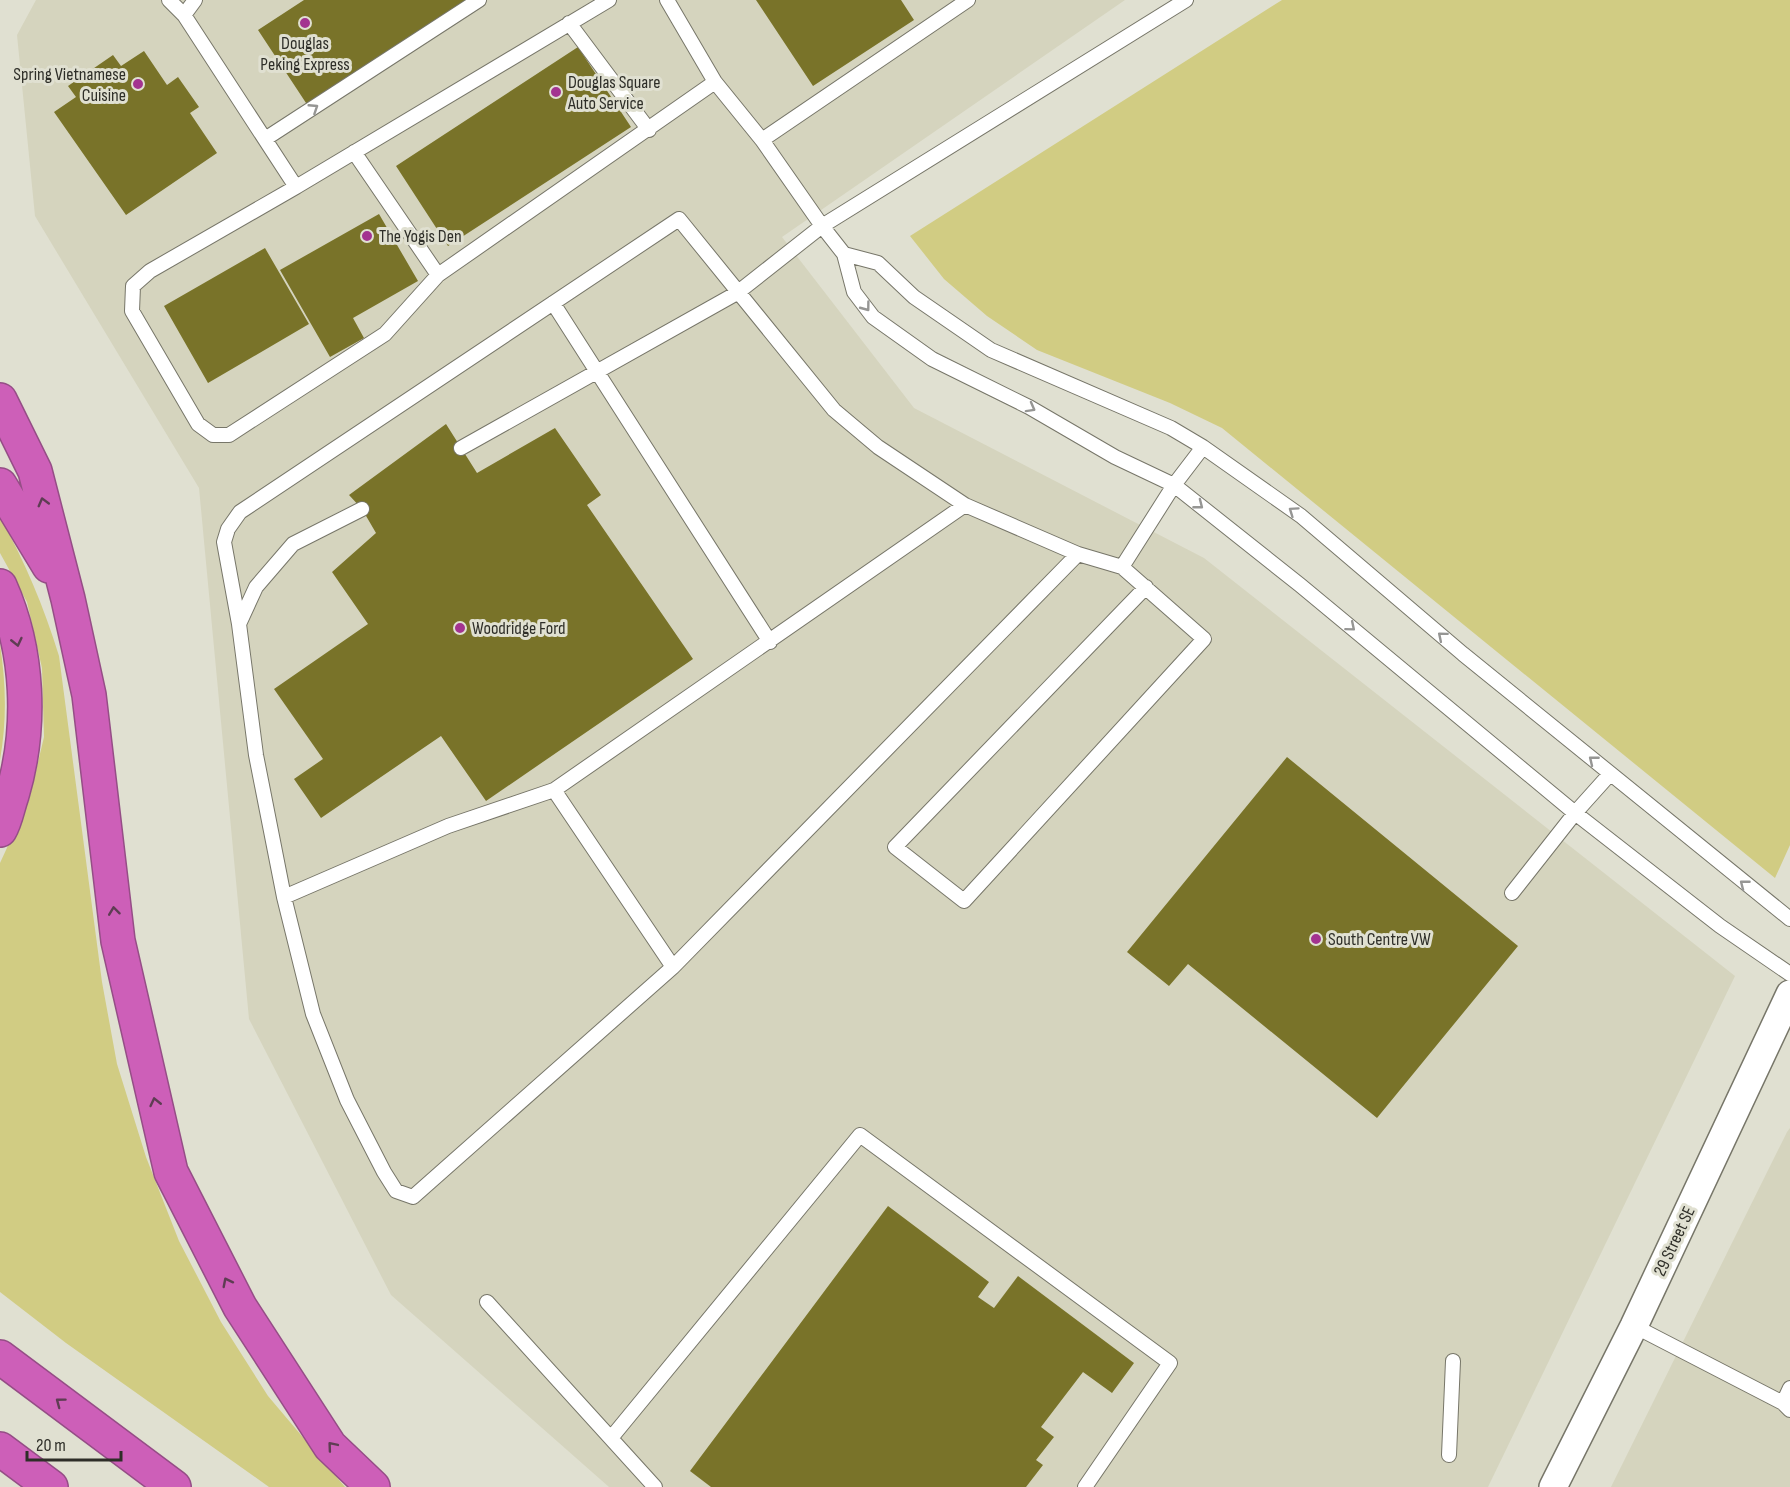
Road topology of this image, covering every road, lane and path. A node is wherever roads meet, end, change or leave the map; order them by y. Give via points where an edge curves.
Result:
1 (169, 0) edge
2 (195, 0) edge
3 (479, 0) edge
4 (609, 0) edge
5 (667, 0) edge
6 (968, 0) edge
7 (1186, 0) edge
8 (184, 15) junction
9 (569, 23) junction
10 (715, 82) junction
11 (649, 130) junction
12 (265, 139) junction
13 (762, 140) junction
14 (354, 152) junction
15 (296, 187) junction
16 (822, 226) junction
17 (844, 254) junction
18 (438, 275) junction
19 (737, 293) junction
20 (553, 303) junction
21 (594, 372) junction
22 (0, 400) edge
23 (1203, 447) junction
24 (461, 448) dead end
25 (0, 485) edge
26 (1174, 485) junction
27 (965, 505) junction
28 (362, 509) dead end
29 (1078, 554) junction
30 (1122, 567) junction
31 (0, 586) edge
32 (1146, 587) junction
33 (68, 599) junction
34 (239, 624) junction
35 (770, 642) junction
36 (1610, 774) junction
37 (554, 790) junction
38 (1575, 813) junction
39 (0, 830) edge
40 (1512, 893) dead end
41 (284, 897) junction
42 (1790, 919) edge
43 (673, 966) junction
44 (1790, 974) edge
45 (1790, 994) edge
46 (487, 1302) dead end
47 (1634, 1326) junction
48 (0, 1357) edge
49 (1453, 1361) dead end
50 (1790, 1388) edge
51 (1786, 1406) edge
52 (610, 1438) junction
53 (0, 1449) edge
54 (1449, 1455) dead end
55 (51, 1487) edge
56 (174, 1487) edge
57 (373, 1487) edge
58 (655, 1487) edge
59 (1085, 1487) edge
60 (1553, 1487) edge

1 - 8 lane
2 - 8 lane
12 -> 3 lane
4 - 9 lane
5 - 10 lane
6 - 13 lane
7 - 16 lane
8 - 12 lane
9 - 11 lane
9 - 14 lane
10 - 11 lane
10 - 13 lane
11 - 18 lane
12 - 15 lane
13 - 16 lane
14 - 15 lane
14 - 18 lane
15 - 18 lane via 150,270 133,286 132,311 198,424 213,435 229,435 385,334
16 - 17 lane
16 - 19 lane
17 - 23 lane via 878,263 914,297 991,350 1171,428
17 -> 26 lane via 854,292 873,317 932,359
19 - 20 lane via 679,219
19 - 21 lane
19 - 27 lane via 834,410 878,447
20 - 21 lane
20 - 34 lane via 240,512 224,542
21 - 24 lane
21 - 35 lane
33 -> 22 highway via 35,471
23 - 26 lane
36 -> 23 lane via 1301,516
25 - 33 highway
26 - 30 lane
26 -> 38 lane
27 - 29 lane
27 - 35 lane
28 - 34 lane via 293,544 256,587
29 - 30 lane
29 - 43 lane
30 - 32 lane
31 -> 39 highway via 24,672 22,760
32 - 32 lane via 1204,639 964,901 895,847
57 -> 33 highway via 330,1446 240,1307 171,1172 118,941 89,695
34 - 41 lane via 256,755
35 - 37 lane
36 - 38 lane
42 -> 36 lane
37 - 41 lane via 448,825
37 - 43 lane
38 - 40 lane
38 - 44 lane via 1720,926
41 - 43 lane via 313,1014 347,1100 396,1191 413,1197
45 - 47 street, 29 Street SE
46 - 52 lane
47 - 51 lane
47 - 60 street, 29 Street SE
56 -> 48 highway
49 - 54 lane
50 - 51 lane
52 - 58 lane
52 - 59 lane via 860,1136 1170,1363
53 - 55 highway

